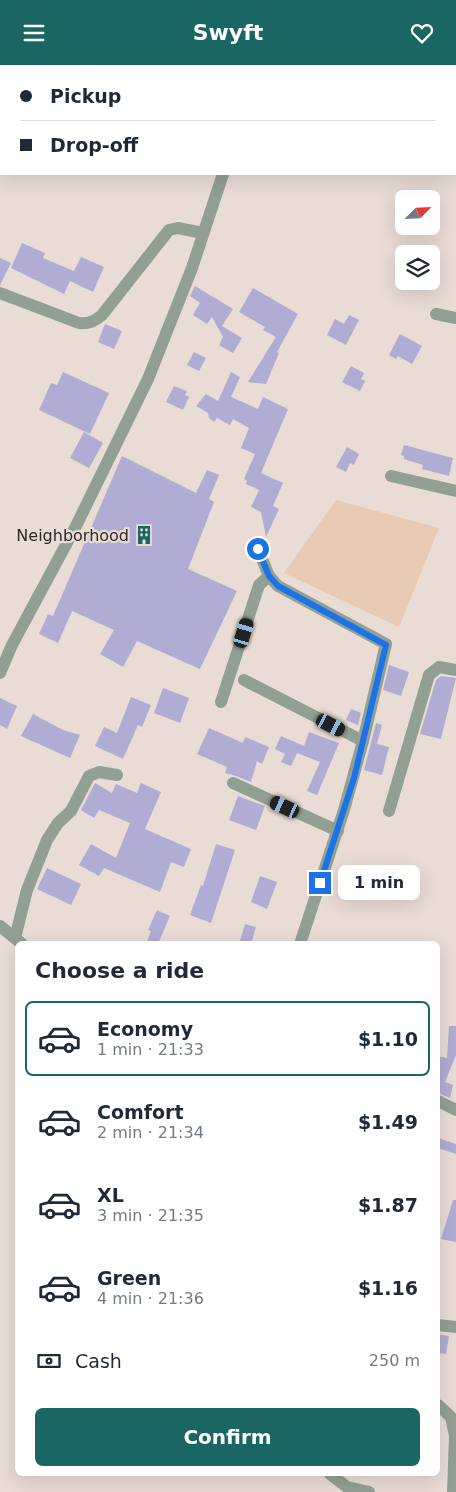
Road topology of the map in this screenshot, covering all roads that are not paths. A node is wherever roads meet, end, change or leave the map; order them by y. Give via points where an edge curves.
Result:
1 (223, 175) edge
2 (203, 233) junction
3 (0, 293) edge
4 (436, 314) dead end
5 (456, 318) edge
6 (391, 476) dead end
7 (456, 491) edge
8 (258, 549) dead end
9 (269, 576) junction
10 (6, 642) edge
11 (456, 669) edge
12 (0, 673) edge
13 (244, 680) dead end
14 (221, 702) dead end
15 (363, 741) junction
16 (117, 775) dead end
17 (233, 783) dead end
18 (389, 811) dead end
19 (338, 831) junction
20 (1, 929) edge
21 (18, 941) edge
22 (301, 941) edge
23 (440, 1102) edge
24 (456, 1110) edge
25 (440, 1325) edge
26 (456, 1327) edge
27 (440, 1407) edge
28 (333, 1476) edge
29 (369, 1492) edge
30 (454, 1492) edge

1 - 2 street
2 - 3 street via 178,228 169,231 102,315 86,324
2 - 10 street via 148,379 76,526
4 - 5 street
6 - 7 street
8 - 9 street
9 - 14 street via 259,585
9 - 15 street via 278,586 386,645
10 - 12 street
11 - 18 street via 439,667 429,675
13 - 15 street
15 - 19 street
16 - 21 street via 99,772 89,777 71,811 47,839 27,890
17 - 19 street
19 - 22 street
20 - 21 street
23 - 24 street
25 - 26 street
27 - 30 street via 451,1417 455,1436
28 - 29 street via 347,1487

